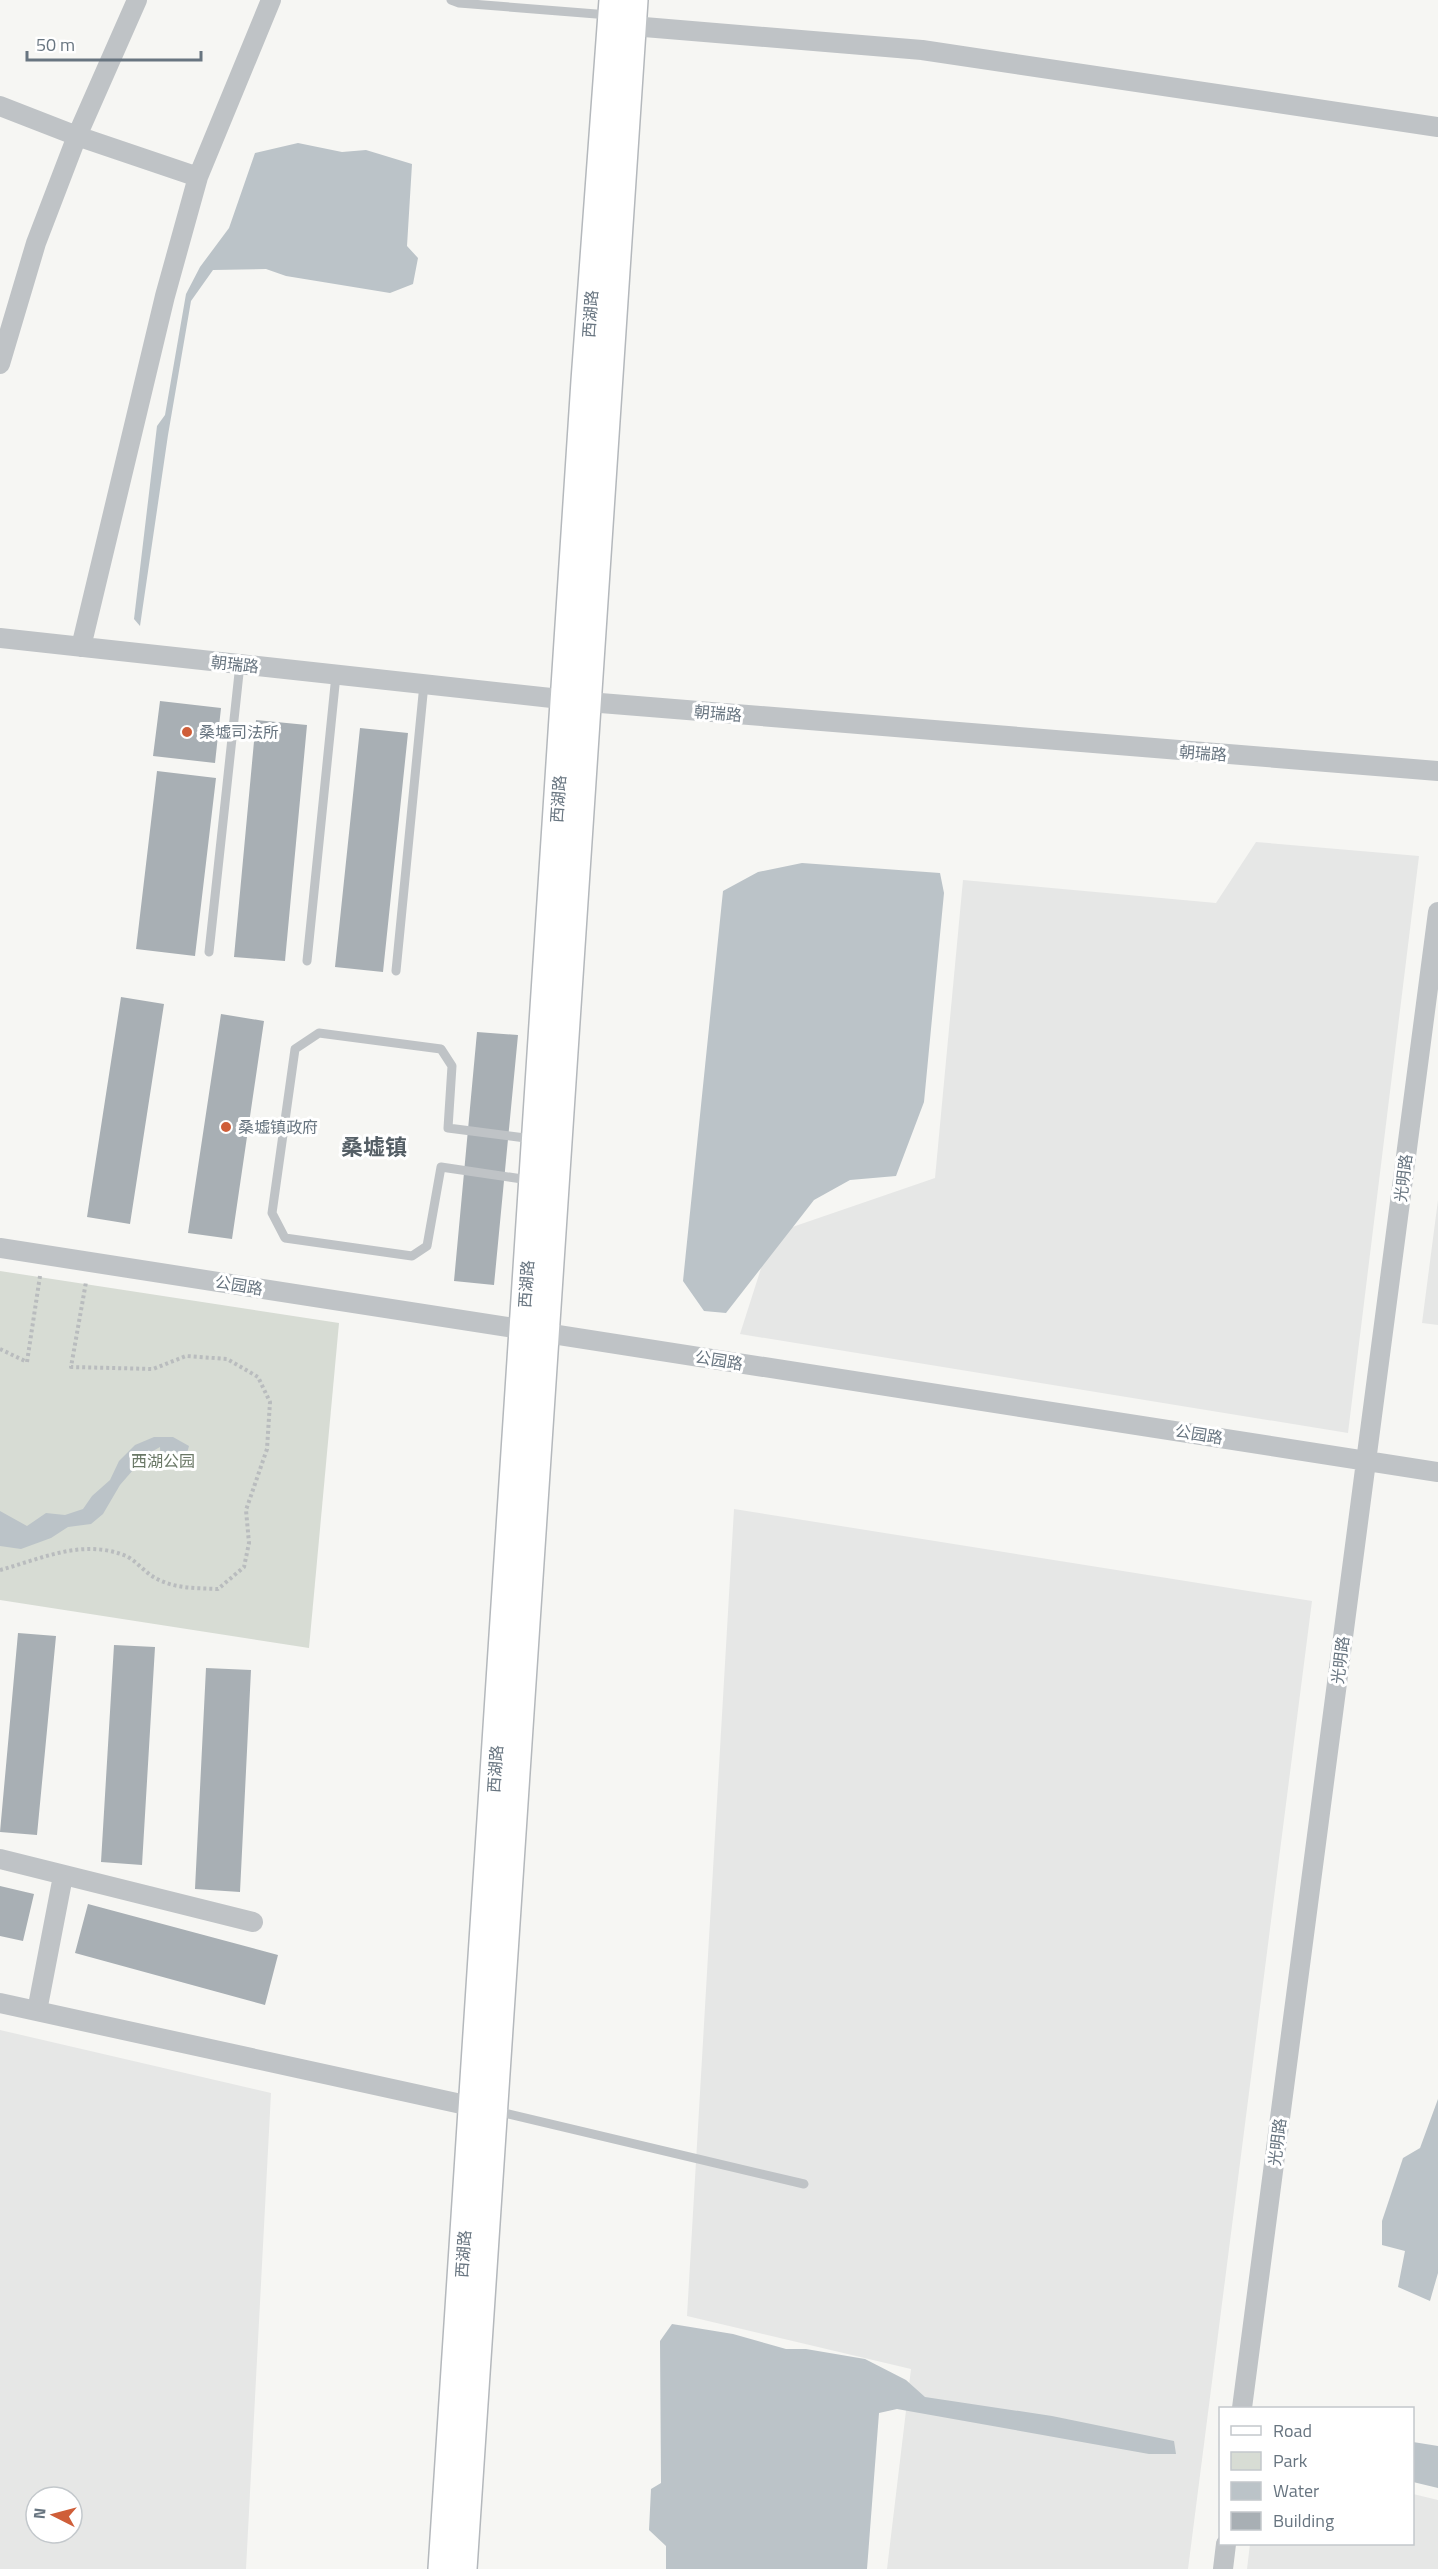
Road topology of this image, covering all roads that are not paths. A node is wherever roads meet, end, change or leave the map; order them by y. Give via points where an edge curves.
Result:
1 (137, 0) edge
2 (271, 0) edge
3 (451, 0) edge
4 (623, 10) edge
5 (0, 106) edge
6 (1438, 127) edge
7 (77, 136) junction
8 (198, 177) junction
9 (0, 364) edge
10 (0, 638) edge
11 (81, 647) junction
12 (240, 664) junction
13 (336, 675) junction
14 (424, 684) junction
15 (576, 701) junction
16 (1438, 771) edge
17 (1438, 912) edge
18 (209, 952) dead end
19 (307, 961) dead end
20 (396, 971) dead end
21 (536, 1139) junction
22 (533, 1181) junction
23 (0, 1248) edge
24 (535, 1331) junction
25 (1366, 1460) junction
26 (1438, 1472) edge
27 (0, 1859) edge
28 (63, 1876) junction
29 (253, 1922) dead end
30 (0, 2003) edge
31 (37, 2011) junction
32 (483, 2109) junction
33 (804, 2184) dead end
34 (1242, 2407) edge
35 (1226, 2545) edge
36 (442, 2569) edge
37 (463, 2569) edge
38 (1223, 2569) edge

1 - 7 street
2 - 8 street
3 - 4 lane
4 - 6 street
4 - 15 main road, 西湖路
5 - 7 street
7 - 8 street
7 - 9 street via 36,243
8 - 11 street via 165,296
10 - 11 street, 朝瑞路
11 - 12 street, 朝瑞路
12 - 13 street, 朝瑞路
12 - 18 lane
13 - 14 street, 朝瑞路
13 - 19 lane
14 - 15 street, 朝瑞路
14 - 20 lane
15 - 16 street, 朝瑞路
15 - 21 main road, 西湖路
15 - 24 main road, 西湖路
17 - 25 street, 光明路
21 - 22 main road, 西湖路
21 - 22 lane via 448,1128 452,1066 441,1049 319,1033 295,1049 272,1213 285,1238 412,1256 427,1246 441,1167
22 - 24 main road, 西湖路
23 - 24 street, 公园路
24 - 25 street, 公园路
24 - 32 main road, 西湖路
25 - 26 street, 公园路
25 - 34 street, 光明路
27 - 28 street
28 - 29 street
28 - 31 street
30 - 31 street
31 - 32 street
32 - 33 lane
32 - 36 main road, 西湖路
32 - 37 main road, 西湖路
35 - 38 street

